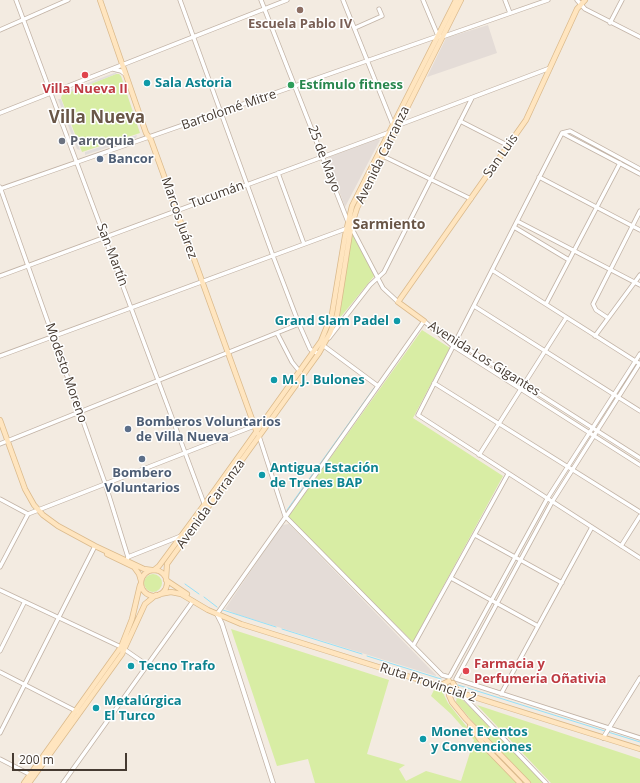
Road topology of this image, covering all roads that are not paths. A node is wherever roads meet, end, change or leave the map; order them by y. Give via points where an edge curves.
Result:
1 (16, 0) edge
2 (68, 0) edge
3 (100, 0) edge
4 (180, 0) edge
5 (260, 0) edge
6 (287, 0) edge
7 (343, 0) edge
8 (423, 0) edge
9 (456, 0) edge
10 (461, 0) edge
11 (505, 0) edge
12 (548, 0) edge
13 (576, 0) edge
14 (585, 0) edge
15 (622, 0) edge
16 (580, 4) junction
17 (264, 9) junction
18 (379, 9) dead end
19 (510, 13) junction
20 (23, 20) junction
21 (610, 22) junction
22 (356, 28) junction
23 (0, 30) edge
24 (194, 36) junction
25 (440, 36) junction
26 (640, 37) edge
27 (368, 62) junction
28 (122, 64) junction
29 (551, 68) junction
30 (110, 69) junction
31 (127, 77) junction
32 (295, 87) junction
33 (51, 93) junction
34 (472, 98) junction
35 (0, 113) edge
36 (221, 113) junction
37 (460, 121) junction
38 (395, 125) junction
39 (390, 132) junction
40 (562, 133) junction
41 (149, 137) junction
42 (509, 146) junction
43 (383, 156) junction
44 (322, 157) junction
45 (77, 162) junction
46 (620, 163) junction
47 (640, 169) edge
48 (278, 173) junction
49 (640, 174) edge
50 (539, 177) junction
51 (431, 179) junction
52 (248, 184) junction
53 (0, 188) edge
54 (471, 199) junction
55 (596, 207) junction
56 (177, 210) junction
57 (640, 211) edge
58 (348, 220) junction
59 (517, 221) junction
60 (632, 226) junction
61 (514, 227) junction
62 (348, 228) junction
63 (640, 230) edge
64 (105, 237) junction
65 (304, 244) junction
66 (574, 250) junction
67 (273, 256) junction
68 (569, 260) junction
69 (28, 265) junction
70 (610, 269) junction
71 (492, 270) junction
72 (640, 275) edge
73 (0, 276) edge
74 (378, 278) junction
75 (201, 282) junction
76 (635, 282) junction
77 (640, 285) edge
78 (398, 302) junction
79 (546, 304) junction
80 (474, 306) junction
81 (132, 307) junction
82 (566, 318) junction
83 (608, 318) junction
84 (424, 321) junction
85 (299, 324) junction
86 (277, 333) junction
87 (53, 335) junction
88 (595, 336) junction
89 (456, 341) junction
90 (325, 344) junction
91 (453, 346) junction
92 (546, 351) junction
93 (317, 352) junction
94 (228, 353) junction
95 (640, 354) edge
96 (0, 356) edge
97 (634, 361) junction
98 (640, 364) edge
99 (300, 372) junction
100 (159, 381) junction
101 (434, 383) junction
102 (524, 384) junction
103 (378, 386) junction
104 (521, 389) junction
105 (614, 394) junction
106 (619, 397) junction
107 (640, 411) edge
108 (80, 412) junction
109 (0, 420) edge
110 (499, 424) junction
111 (254, 426) junction
112 (593, 428) junction
113 (597, 431) junction
114 (590, 433) junction
115 (258, 434) junction
116 (594, 436) junction
117 (7, 441) junction
118 (0, 444) edge
119 (185, 453) junction
120 (479, 456) junction
121 (640, 458) edge
122 (640, 464) edge
123 (568, 467) junction
124 (572, 470) junction
125 (508, 474) junction
126 (105, 483) junction
127 (0, 499) edge
128 (547, 499) junction
129 (552, 502) junction
130 (206, 507) junction
131 (38, 510) junction
132 (640, 512) edge
133 (28, 514) junction
134 (285, 516) junction
135 (640, 516) edge
136 (592, 527) junction
137 (182, 535) junction
138 (475, 535) junction
139 (95, 546) junction
140 (621, 546) junction
141 (127, 558) junction
142 (515, 558) junction
143 (640, 558) edge
144 (520, 560) junction
145 (0, 567) edge
146 (153, 570) junction
147 (451, 578) junction
148 (166, 579) junction
149 (562, 583) junction
150 (140, 584) junction
151 (0, 590) edge
152 (158, 594) junction
153 (492, 600) junction
154 (193, 601) junction
155 (24, 603) junction
156 (497, 603) junction
157 (216, 614) junction
158 (60, 618) junction
159 (538, 626) junction
160 (413, 646) junction
161 (123, 648) junction
162 (0, 651) edge
163 (147, 665) junction
164 (0, 672) edge
165 (640, 678) edge
166 (451, 679) junction
167 (24, 685) junction
168 (439, 686) junction
169 (449, 689) junction
170 (458, 692) junction
171 (501, 694) junction
172 (78, 712) junction
173 (466, 719) junction
174 (609, 728) junction
175 (0, 733) edge
176 (603, 738) junction
177 (640, 738) edge
178 (640, 749) edge
179 (0, 759) edge
180 (32, 775) junction
181 (27, 783) edge
182 (63, 783) edge
183 (273, 783) edge
184 (520, 783) edge
185 (528, 783) edge
186 (546, 783) edge

1 - 20 street, San Martín
2 - 20 street
3 - 28 main road, Marcos Juárez
4 - 24 street
5 - 17 street, 25 de Mayo
6 - 17 street
7 - 22 street
8 - 25 street
9 - 25 main road, Avenida Carranza
10 - 25 main road, Avenida Carranza
11 - 19 street
12 - 19 street, Bartolomé Mitre
13 - 16 street
14 - 16 main road, San Luis
15 - 21 street
16 - 21 street
16 - 29 main road, San Luis
17 - 24 street
17 - 32 street, 25 de Mayo
18 - 22 street via 382,16
19 - 25 street, Bartolomé Mitre
20 - 23 street
20 - 33 street, San Martín
21 - 26 street
22 - 27 street
24 - 28 street
24 - 36 street
25 - 27 street, Bartolomé Mitre
25 - 38 main road, Avenida Carranza
27 - 32 street, Bartolomé Mitre
27 - 38 street
28 - 30 street
28 - 31 main road, Marcos Juárez
29 - 34 street
29 - 42 main road, San Luis via 535,104
30 - 31 street via 121,71
30 - 33 street
31 - 41 main road, Marcos Juárez
32 - 36 street, Bartolomé Mitre
32 - 44 street, 25 de Mayo
33 - 35 street
33 - 45 street, San Martín
34 - 37 street
34 - 38 street
36 - 41 street, Bartolomé Mitre
36 - 52 street
37 - 42 street
37 - 51 street
38 - 39 main road, Avenida Carranza
38 - 43 main road, Avenida Carranza
39 - 44 street, Tucumán
39 - 58 main road, Avenida Carranza via 352,206
40 - 46 street
40 - 47 street via 570,131
40 - 50 street
41 - 45 street, Bartolomé Mitre
41 - 56 main road, Marcos Juárez
42 - 54 main road, San Luis
43 - 51 street
43 - 62 main road, Avenida Carranza
44 - 48 street, Tucumán
44 - 58 street, 25 de Mayo
45 - 53 street, Bartolomé Mitre
45 - 64 street, San Martín
46 - 49 street
46 - 55 street
48 - 52 street, Tucumán
48 - 65 street
50 - 55 street
50 - 59 street
51 - 54 street
51 - 74 street via 384,272
52 - 56 street, Tucumán
52 - 67 street
53 - 69 street, Modesto Moreno
54 - 78 main road, San Luis
55 - 60 street
55 - 66 street
56 - 64 street, Tucumán
56 - 75 main road, Marcos Juárez
57 - 60 street
58 - 62 main road, Avenida Carranza
59 - 61 street
59 - 66 street
60 - 63 street
60 - 70 street
61 - 68 street
61 - 71 street
62 - 65 street
62 - 74 street
62 - 90 main road, Avenida Carranza via 338,311
62 - 93 main road, Avenida Carranza via 332,314
64 - 69 street, Tucumán
64 - 81 street, San Martín
65 - 67 street
66 - 68 street
66 - 70 street
67 - 75 street
67 - 85 street
68 - 79 street
69 - 73 street, Tucumán
69 - 87 street, Modesto Moreno
70 - 76 street
70 - 83 street via 592,304
71 - 79 street
71 - 80 street
72 - 76 street
74 - 78 street via 386,293
74 - 90 street
75 - 81 street
75 - 94 main road, Marcos Juárez
76 - 77 street
76 - 83 street
78 - 84 main road
79 - 82 street
80 - 89 street
80 - 92 street
81 - 87 street
81 - 100 street, San Martín
82 - 88 street
82 - 92 street
83 - 88 street
84 - 89 street, Avenida Los Gigantes
84 - 91 street, Avenida Los Gigantes
84 - 103 street
85 - 86 street
85 - 93 street via 310,349
86 - 94 street
86 - 99 street
87 - 96 street
87 - 108 street, Modesto Moreno
88 - 97 street
89 - 91 street
89 - 102 street, Avenida Los Gigantes
90 - 93 main road, Avenida Carranza
90 - 103 street
91 - 101 street
91 - 104 street, Avenida Los Gigantes
92 - 102 street
92 - 105 street
93 - 99 main road, Avenida Carranza
93 - 115 main road, Avenida Carranza
94 - 100 street
94 - 111 main road, Marcos Juárez
95 - 97 street
97 - 98 street
97 - 105 street
98 - 106 street
99 - 115 main road, Avenida Carranza
100 - 108 street
100 - 119 street, San Martín
101 - 110 street
101 - 120 street via 418,417
102 - 104 street
102 - 112 street, Avenida Los Gigantes
103 - 134 street
104 - 110 street
104 - 114 street, Avenida Los Gigantes
105 - 106 street
105 - 112 street
106 - 107 street
106 - 113 street
108 - 117 street
108 - 126 street, Modesto Moreno
109 - 117 main road
110 - 120 street
110 - 123 street
111 - 115 main road, Marcos Juárez
111 - 119 street
112 - 113 street, Avenida Los Gigantes
112 - 114 street
113 - 116 street
113 - 121 street, Avenida Los Gigantes
114 - 116 street, Avenida Los Gigantes
114 - 123 street
115 - 130 main road, Avenida Carranza
115 - 134 street
116 - 122 street, Avenida Los Gigantes
116 - 124 street
117 - 118 street
117 - 131 main road via 24,489
119 - 126 street
119 - 130 street, San Martín
120 - 125 street
123 - 124 street
123 - 128 street
124 - 129 street
124 - 132 street
125 - 128 street
125 - 138 street
126 - 131 street
126 - 141 street, Modesto Moreno
127 - 133 street
128 - 129 street
128 - 142 street
129 - 136 street
129 - 144 street
130 - 137 main road, Avenida Carranza
130 - 148 main road, Avenida Carranza via 168,564
131 - 133 street
131 - 139 main road via 58,526
133 - 145 street
134 - 157 street
134 - 160 street
135 - 140 street
136 - 140 street
136 - 149 street
137 - 141 street
137 - 146 main road, Avenida Carranza via 159,566
138 - 142 street
138 - 147 street
139 - 141 main road
139 - 150 main road via 134,567 139,574
139 - 158 street
140 - 143 street
141 - 146 main road via 144,569
142 - 144 street
142 - 153 street
144 - 149 street
144 - 156 street
146 - 148 main road via 162,573
146 - 150 main road via 144,574
147 - 153 street
147 - 160 street
148 - 152 main road via 165,589
148 - 157 main road
149 - 159 street
150 - 152 main road via 147,594
150 - 161 main road
151 - 155 street
152 - 154 main road via 176,593
152 - 161 main road via 145,604
153 - 156 street
153 - 166 street
154 - 157 main road
154 - 163 street
155 - 158 street
155 - 162 street
156 - 159 street
156 - 166 street
157 - 168 main road, Ruta Provincial 2
157 - 183 street via 222,624
158 - 161 street
158 - 167 street
159 - 171 street
160 - 166 street via 442,675
161 - 163 street
161 - 172 main road
163 - 182 street
164 - 167 street
165 - 174 street
166 - 168 main road
166 - 170 main road
166 - 171 street
167 - 172 street
167 - 175 street
168 - 169 main road, Ruta Provincial 2
169 - 170 main road, Ruta Provincial 2
169 - 173 main road via 448,694 452,702
170 - 176 main road, Ruta Provincial 2
170 - 186 street
171 - 174 street
172 - 180 main road
173 - 184 main road via 487,749
173 - 185 main road
174 - 176 street
174 - 177 street
176 - 178 main road, Ruta Provincial 2
179 - 180 street
180 - 181 main road

